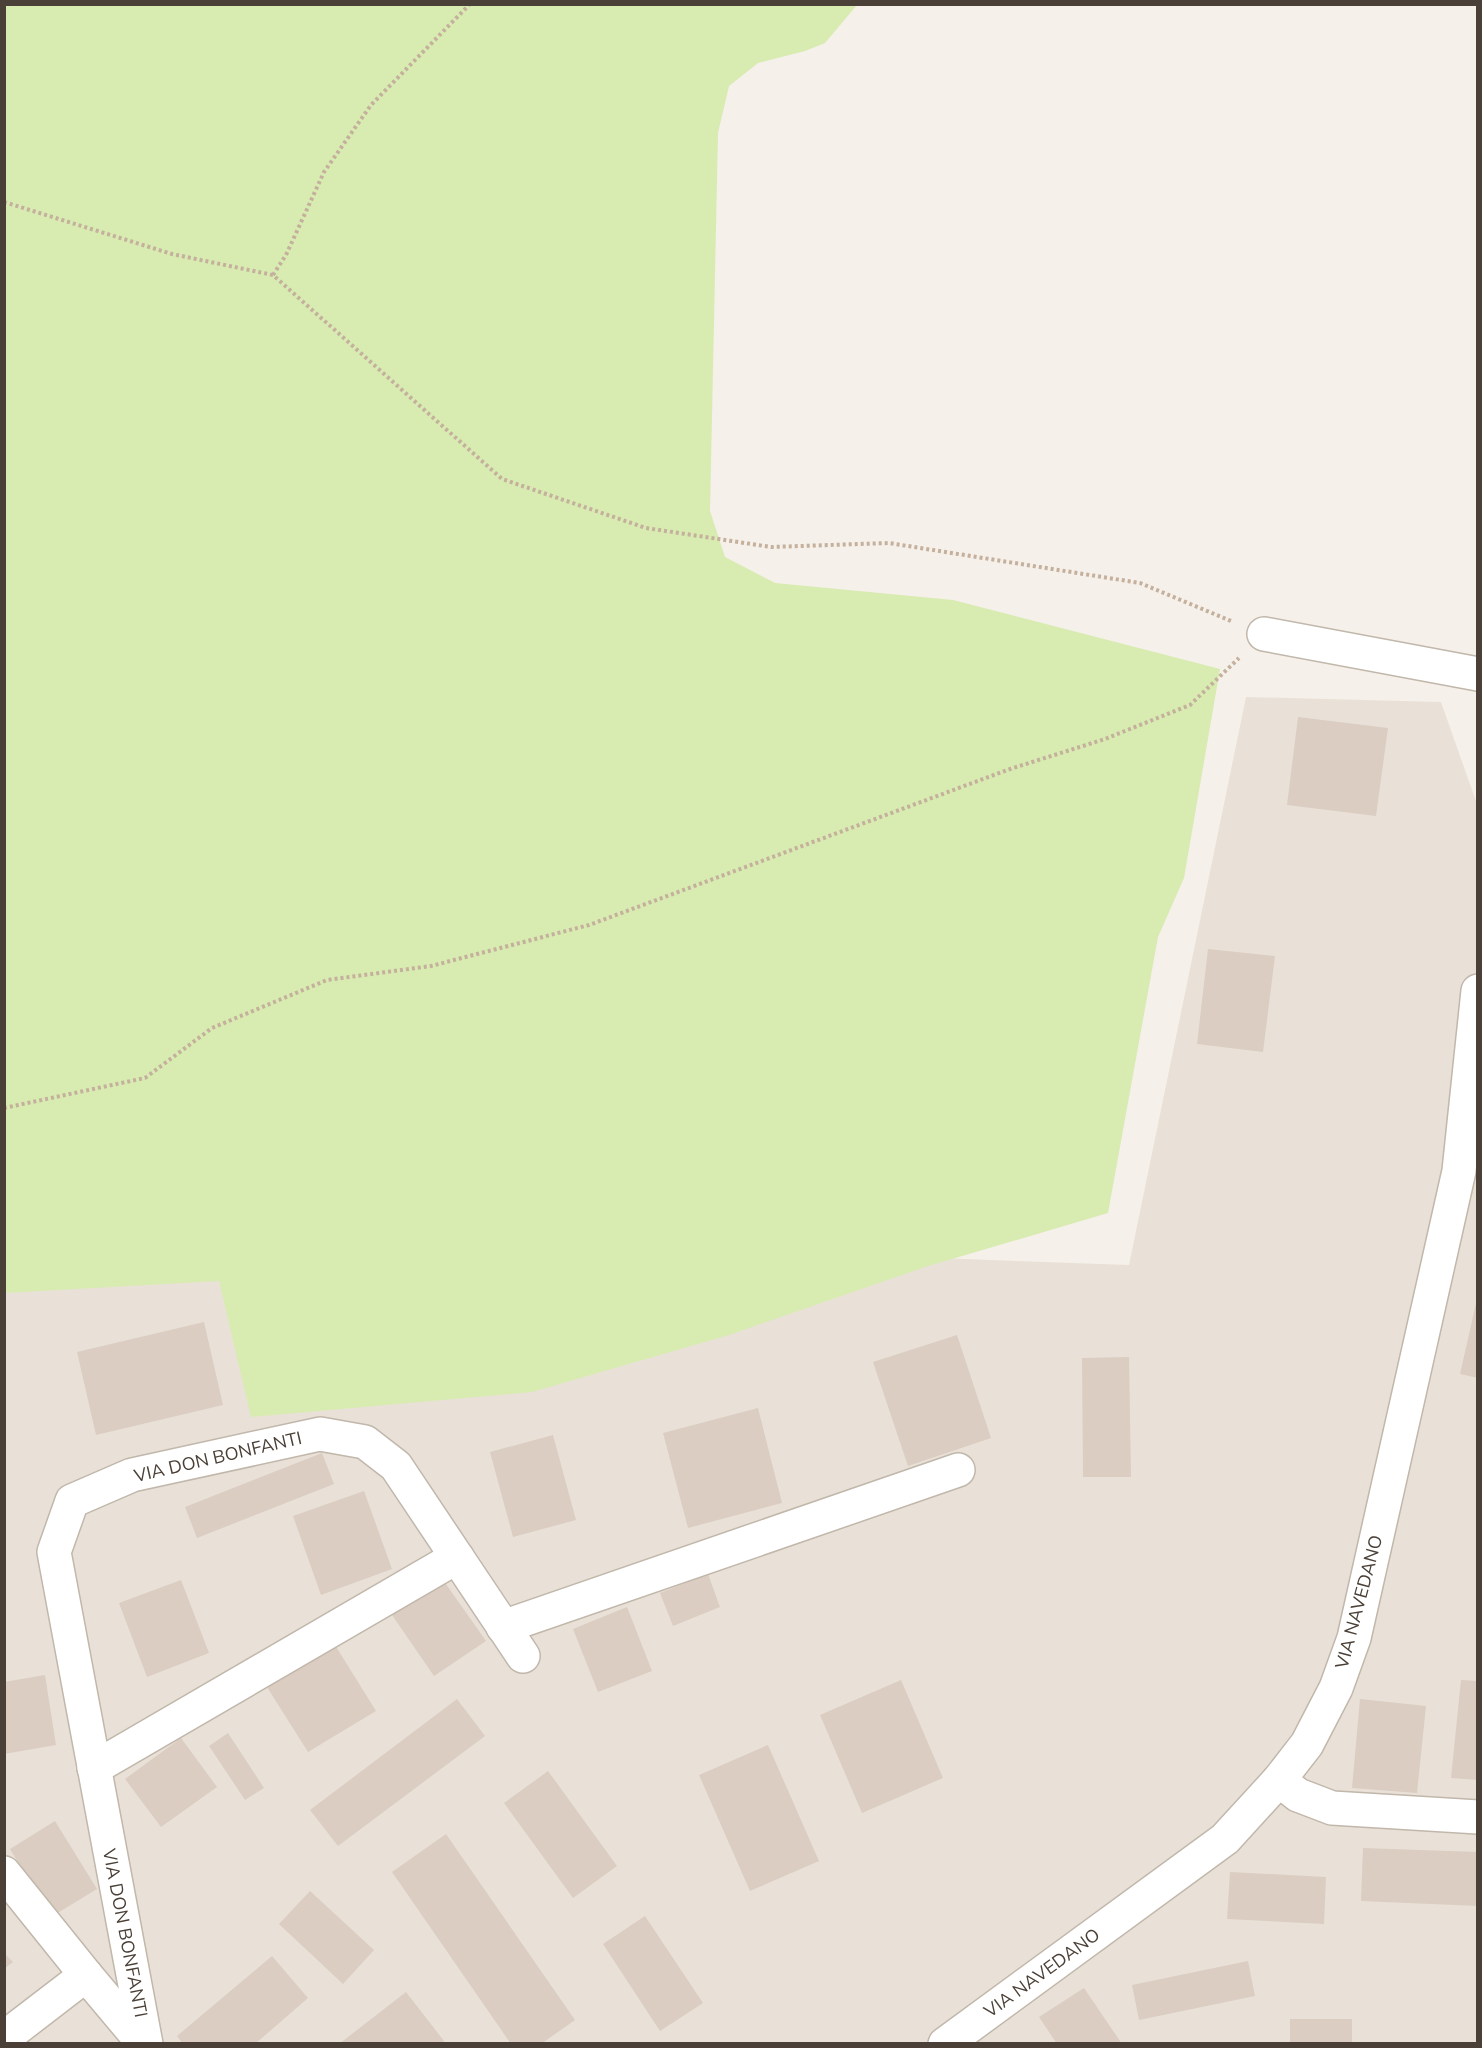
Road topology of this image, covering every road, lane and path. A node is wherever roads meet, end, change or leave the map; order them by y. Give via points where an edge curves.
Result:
1 (470, 4) edge
2 (4, 202) edge
3 (273, 275) junction
4 (1264, 634) junction
5 (1478, 674) edge
6 (1478, 991) edge
7 (4, 1108) edge
8 (1468, 1173) edge
9 (958, 1470) dead end
10 (457, 1557) junction
11 (503, 1628) junction
12 (523, 1656) dead end
13 (94, 1768) junction
14 (1279, 1780) junction
15 (1478, 1817) edge
16 (4, 1873) edge
17 (86, 1975) junction
18 (4, 2038) edge
19 (145, 2043) edge
20 (945, 2043) edge

1 - 3 path via 371,105 324,172
2 - 3 path via 172,254
3 - 4 path via 502,478 646,528 771,547 889,543 1140,583
4 - 5 street
4 - 7 path via 1190,705 1104,739 1010,769 589,925 431,966 327,980 212,1028 146,1078
6 - 8 street, VIA NAVEDANO
8 - 14 street, VIA NAVEDANO via 1354,1638 1336,1688 1307,1744
9 - 11 street
10 - 11 street, VIA DON BONFANTI
10 - 13 street
10 - 13 street, VIA DON BONFANTI via 396,1466 366,1442 320,1434 132,1475 72,1501 54,1552
11 - 12 street, VIA DON BONFANTI
13 - 19 street, VIA DON BONFANTI
14 - 15 street via 1298,1795 1332,1808
14 - 20 street, VIA NAVEDANO via 1225,1839
16 - 17 street
17 - 18 street
17 - 19 street

